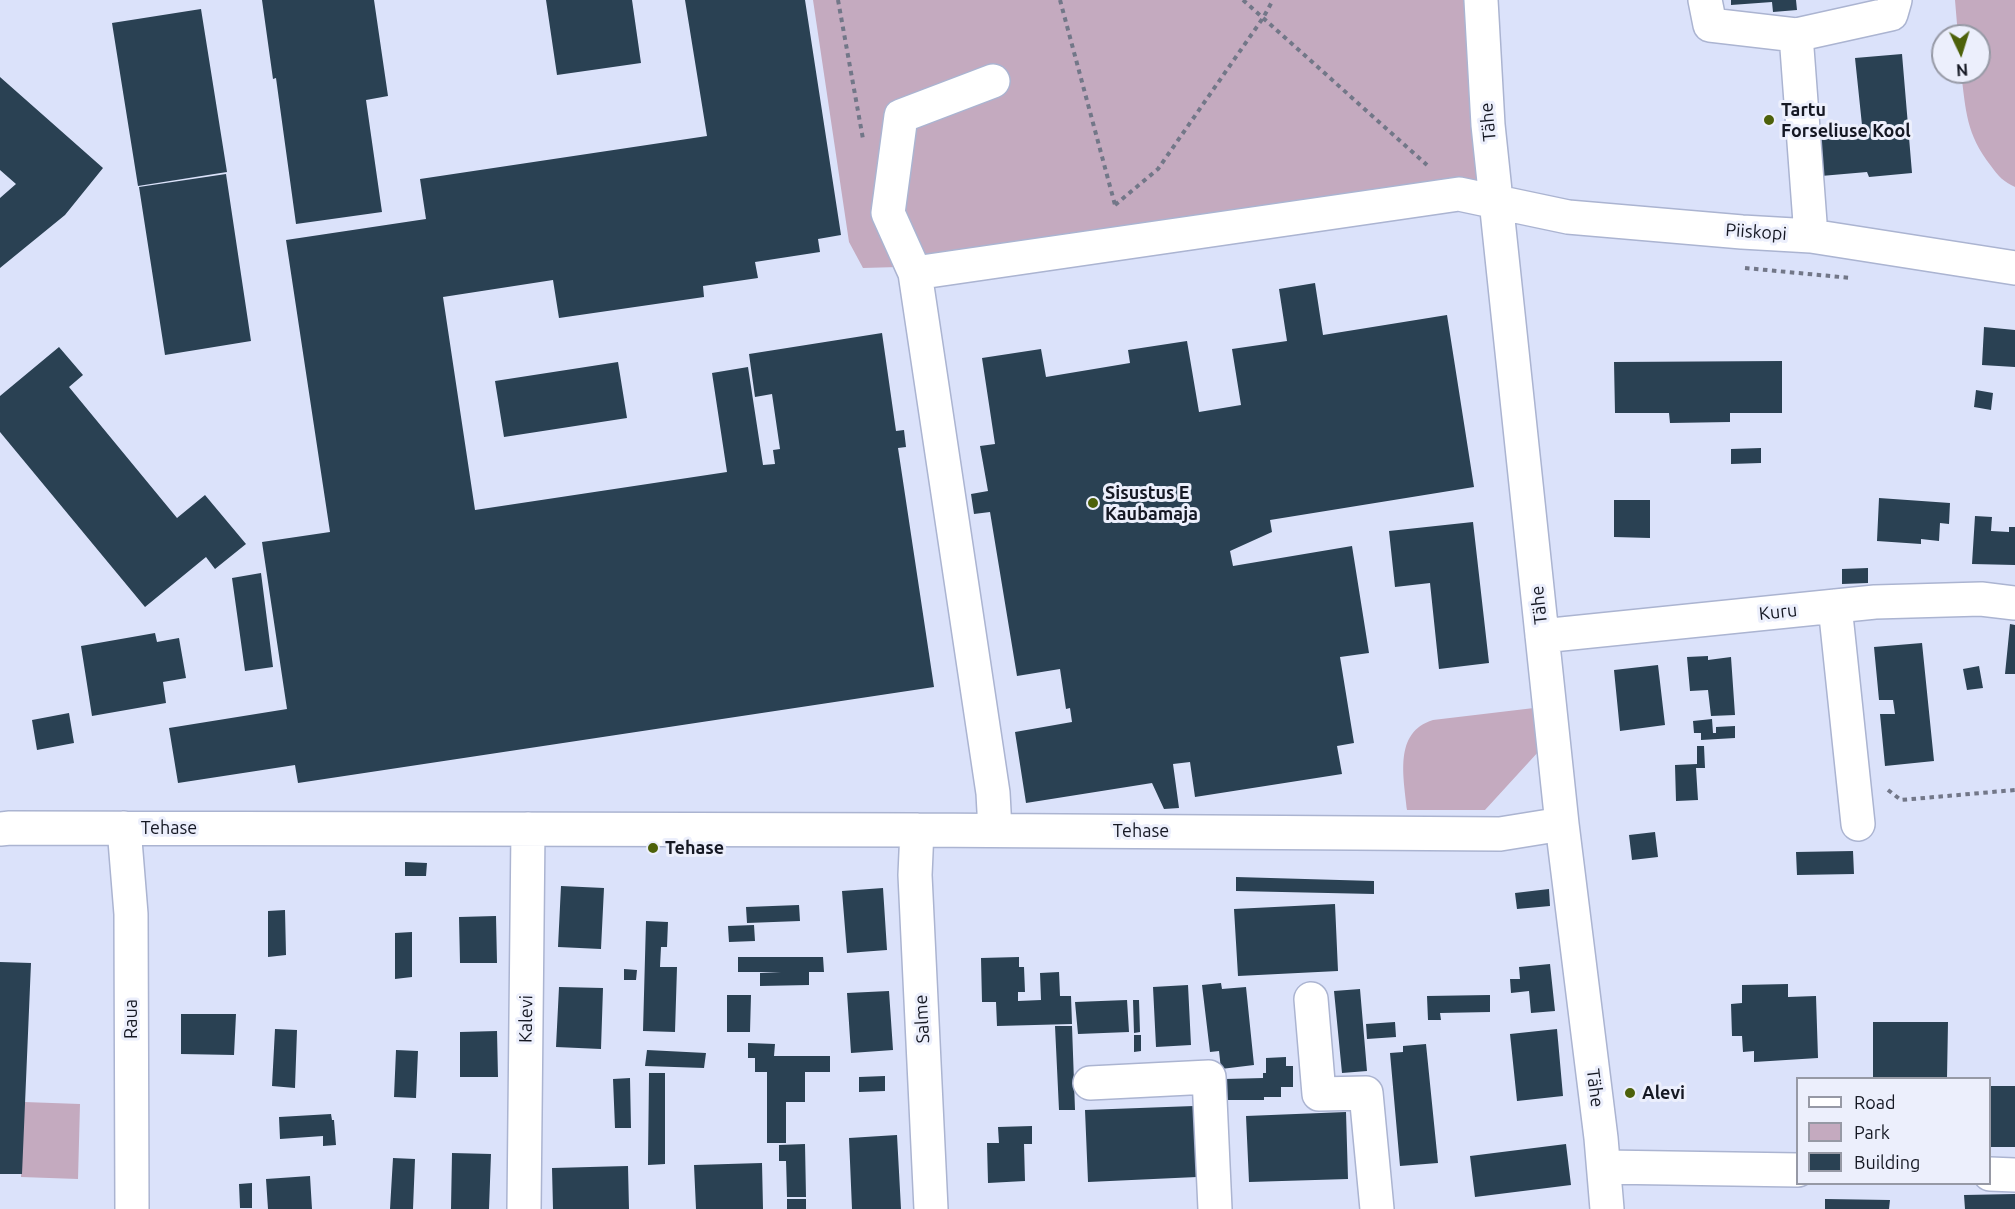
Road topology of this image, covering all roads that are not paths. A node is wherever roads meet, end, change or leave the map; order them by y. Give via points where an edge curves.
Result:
1 (1481, 0) edge
2 (1705, 0) edge
3 (1894, 0) edge
4 (1796, 36) junction
5 (993, 81) dead end
6 (1496, 202) junction
7 (1811, 236) junction
8 (2015, 268) edge
9 (915, 273) junction
10 (2015, 603) edge
11 (1835, 606) junction
12 (1542, 636) junction
13 (1562, 824) junction
14 (1858, 824) dead end
15 (124, 828) junction
16 (0, 829) edge
17 (528, 829) junction
18 (917, 830) junction
19 (995, 830) junction
20 (1311, 999) dead end
21 (1090, 1083) dead end
22 (1604, 1167) junction
23 (1796, 1170) edge
24 (1991, 1174) edge
25 (2015, 1175) edge
26 (132, 1209) edge
27 (524, 1209) edge
28 (931, 1209) edge
29 (1215, 1209) edge
30 (1377, 1209) edge
31 (1607, 1209) edge

1 - 6 street, Tähe
2 - 4 street via 1710,26
3 - 4 street via 1891,14
4 - 7 street
5 - 9 street via 901,116 888,213
6 - 7 street, Piiskopi via 1568,217
6 - 9 street, Piiskopi via 1459,194
6 - 12 street, Tähe
7 - 8 street, Piiskopi
9 - 19 street via 993,793
10 - 11 street, Kuru via 1981,599
11 - 12 street, Kuru
11 - 14 street
12 - 13 street, Tähe
13 - 19 street, Tehase via 1500,834
13 - 22 street, Tähe
15 - 16 street, Tehase
15 - 17 street, Tehase
15 - 26 street, Raua via 131,914
17 - 18 street, Tehase
17 - 27 street, Kalevi
18 - 19 street, Tehase
18 - 28 street, Salme via 915,875
20 - 30 street via 1318,1094 1366,1093
21 - 29 street via 1209,1077
22 - 23 street
22 - 31 street, Tähe
24 - 25 street

